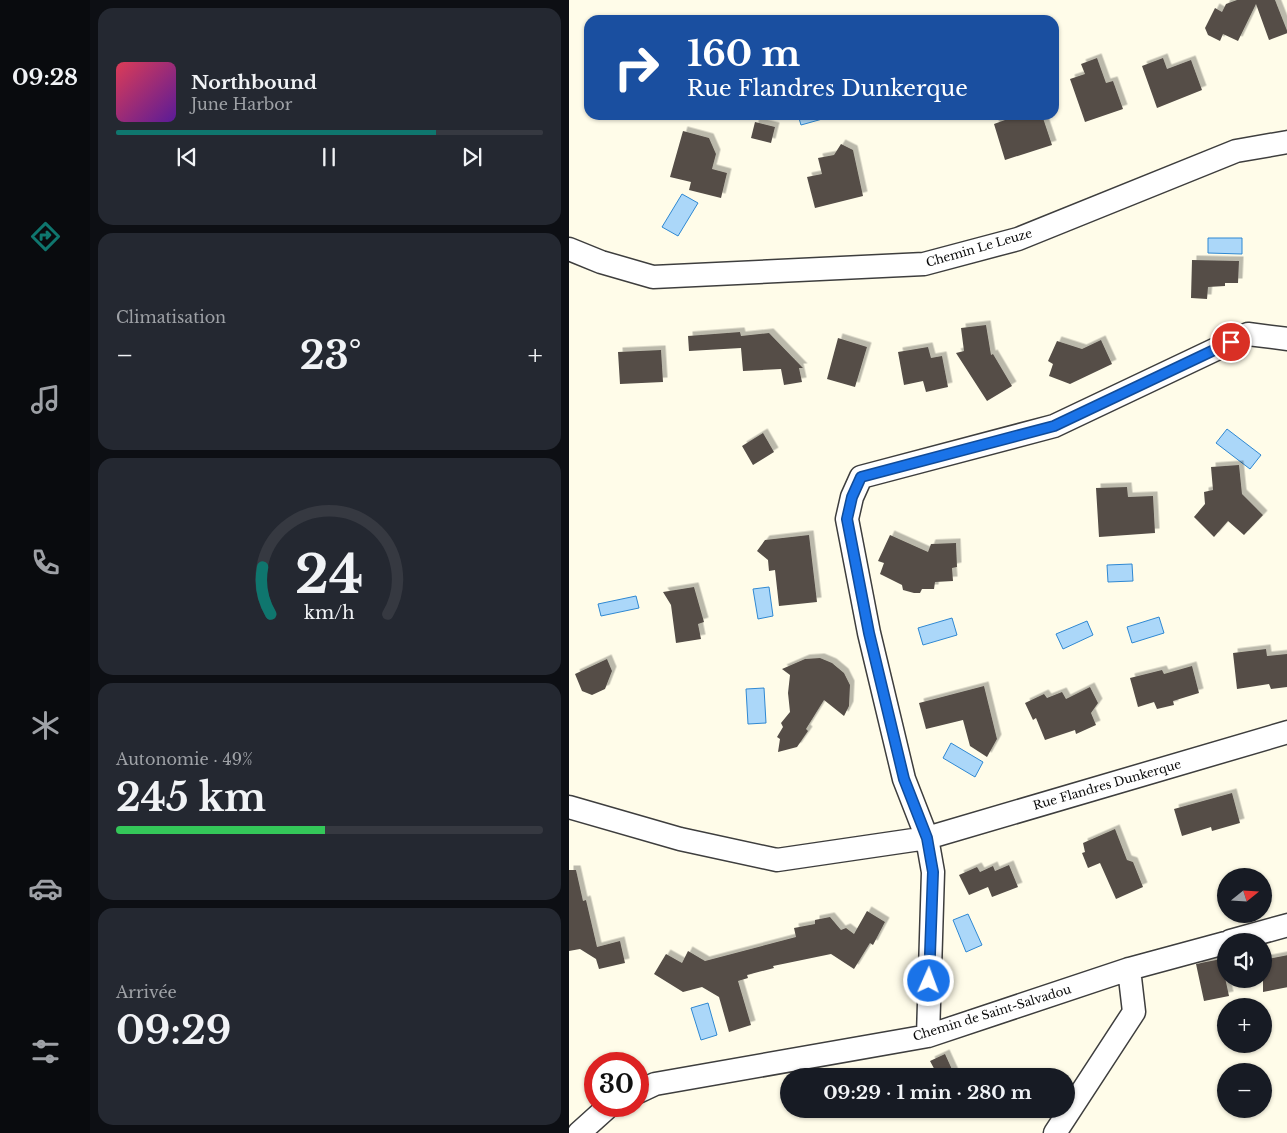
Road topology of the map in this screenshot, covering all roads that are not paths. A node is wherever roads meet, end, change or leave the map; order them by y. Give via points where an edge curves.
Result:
1 (1287, 142) edge
2 (569, 249) edge
3 (1287, 339) edge
4 (1287, 732) edge
5 (569, 807) edge
6 (927, 838) junction
7 (1287, 925) edge
8 (1258, 933) edge
9 (1217, 945) edge
10 (1129, 970) junction
11 (928, 1036) junction
12 (649, 1087) edge
13 (597, 1117) edge
14 (579, 1133) edge
15 (1055, 1133) edge

1 - 2 street, Chemin Le Leuze via 1236,151 1018,239 924,264 653,277
3 - 6 street via 1249,334 1054,426 861,477 847,519 869,633 904,779
4 - 6 street, Rue Flandres Dunkerque
5 - 6 street, Rue Flandres Dunkerque via 680,839 777,860
6 - 11 street via 933,872
7 - 8 street
9 - 10 street, Chemin de Saint-Salvadou
10 - 11 street, Chemin de Saint-Salvadou
10 - 15 street via 1134,1012
11 - 12 street, Chemin de Saint-Salvadou
13 - 14 street

